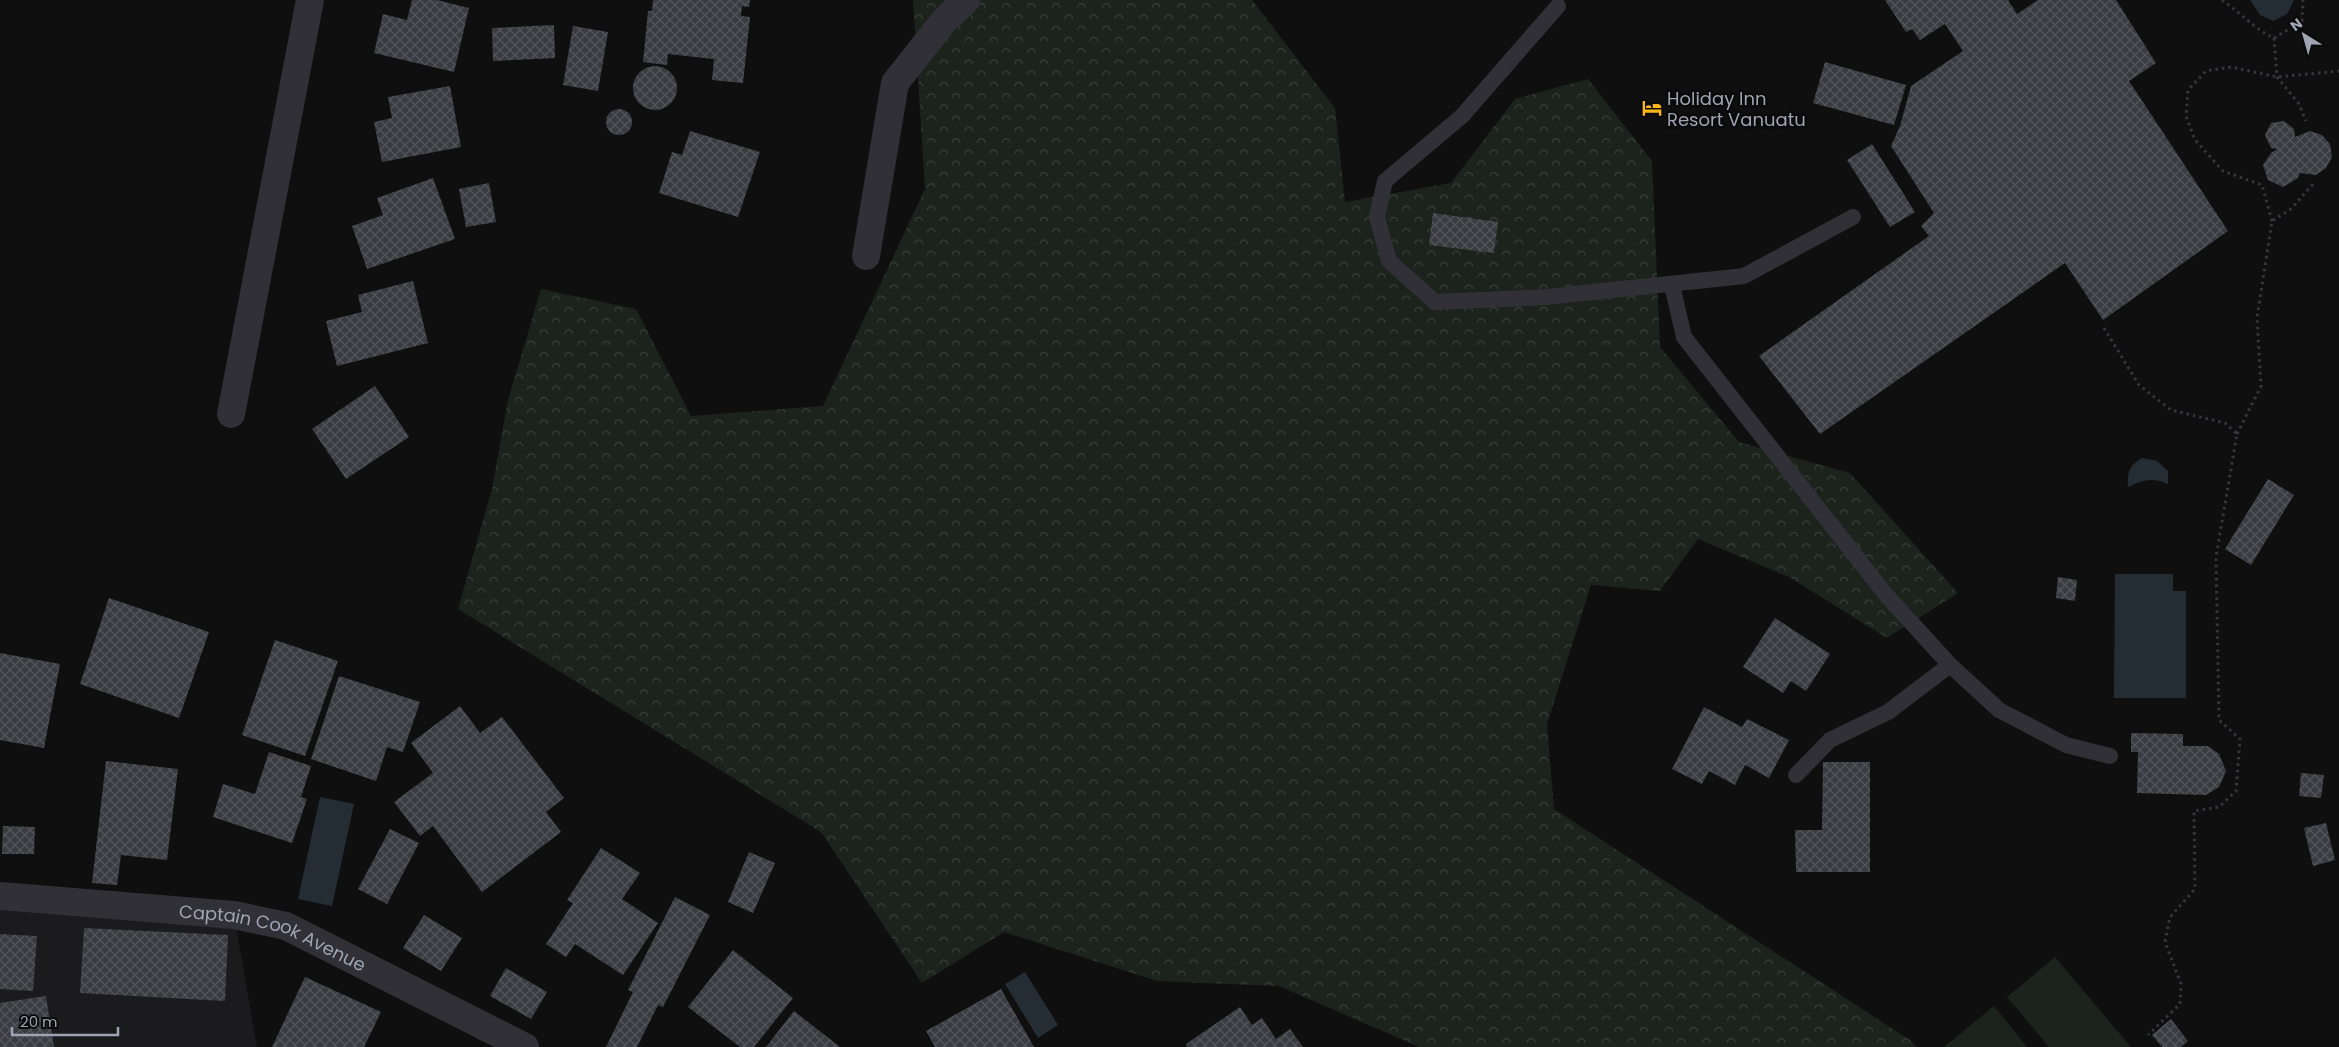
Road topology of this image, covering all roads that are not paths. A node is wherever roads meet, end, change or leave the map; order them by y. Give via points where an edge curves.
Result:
1 (310, 0) edge
2 (966, 0) edge
3 (1558, 6) dead end
4 (1853, 217) dead end
5 (866, 256) dead end
6 (1672, 285) junction
7 (231, 414) dead end
8 (1950, 665) junction
9 (2110, 756) dead end
10 (1796, 775) dead end
11 (0, 896) edge
12 (525, 1047) edge

1 - 7 street
2 - 5 street via 944,21 895,82
3 - 6 lane via 1462,116 1386,182 1377,218 1389,262 1435,302 1546,297
4 - 6 lane via 1744,276
6 - 8 lane via 1684,337 1887,596
8 - 9 lane via 1999,710 2066,745
8 - 10 lane via 1888,712 1830,740
11 - 12 street, Captain Cook Avenue via 234,915 286,926

